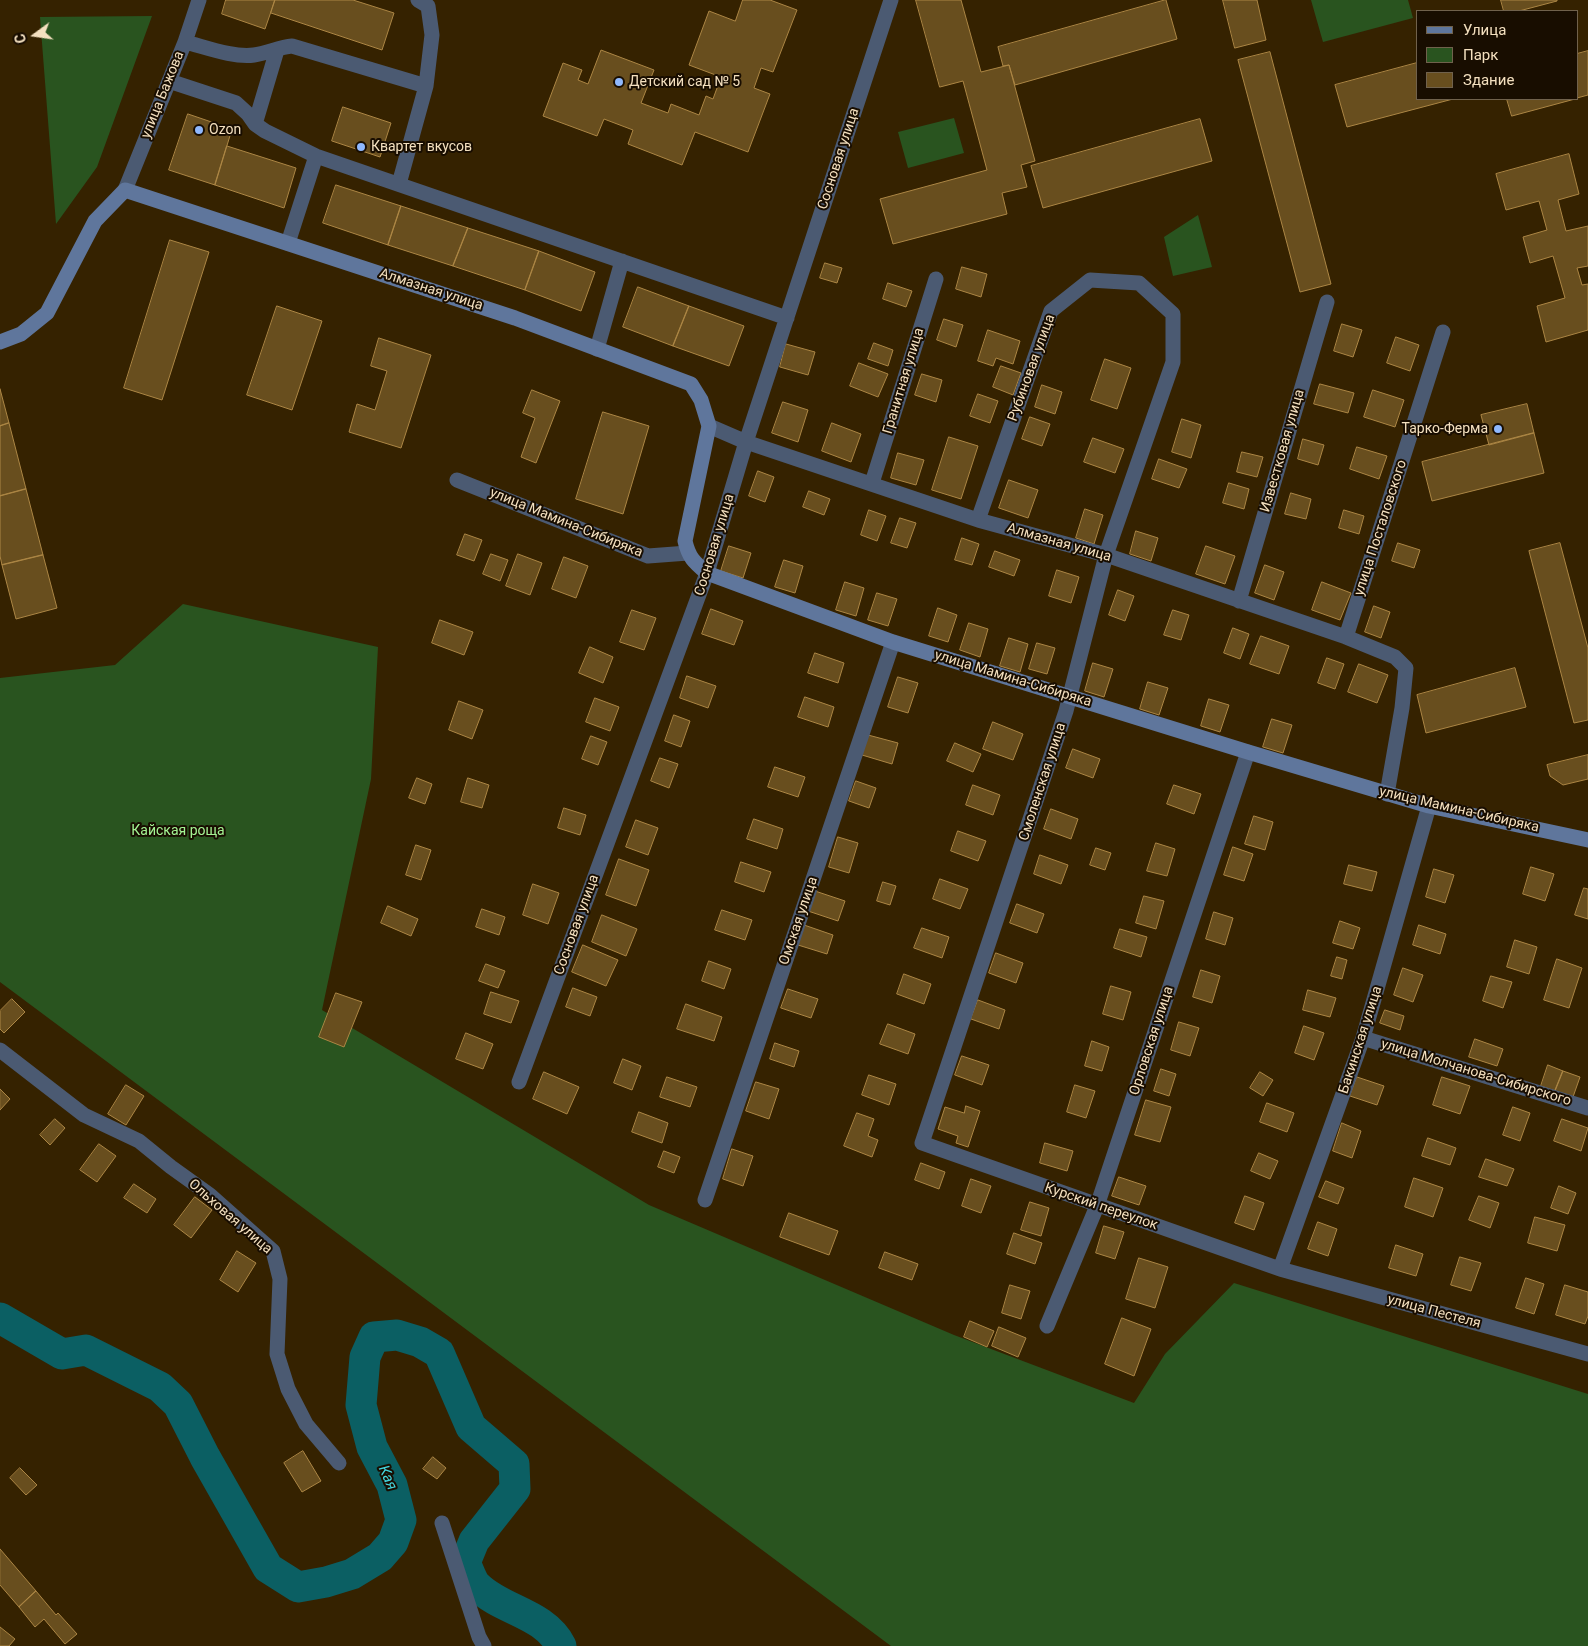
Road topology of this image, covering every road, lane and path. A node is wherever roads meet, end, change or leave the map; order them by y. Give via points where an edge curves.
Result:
1 (199, 0) edge
2 (418, 0) edge
3 (891, 0) edge
4 (185, 42) junction
5 (277, 50) junction
6 (169, 81) junction
7 (426, 86) junction
8 (255, 124) junction
9 (316, 156) junction
10 (399, 184) junction
11 (125, 190) junction
12 (288, 243) junction
13 (622, 261) junction
14 (936, 279) dead end
15 (1327, 302) dead end
16 (787, 318) junction
17 (1443, 332) dead end
18 (0, 342) edge
19 (597, 349) junction
20 (1173, 362) joint
21 (709, 426) junction
22 (746, 442) junction
23 (457, 480) dead end
24 (872, 483) junction
25 (978, 520) junction
26 (688, 553) junction
27 (1106, 555) junction
28 (707, 573) junction
29 (1239, 601) junction
30 (1346, 637) junction
31 (892, 642) junction
32 (1071, 696) junction
33 (1248, 752) junction
34 (1387, 794) junction
35 (1429, 806) junction
36 (1588, 840) edge
37 (1363, 1038) junction
38 (0, 1050) edge
39 (519, 1082) dead end
40 (1588, 1108) edge
41 (922, 1143) joint
42 (705, 1200) dead end
43 (1097, 1206) junction
44 (1280, 1270) junction
45 (1047, 1326) dead end
46 (1588, 1354) edge
47 (339, 1463) dead end
48 (442, 1523) dead end
49 (484, 1646) edge

1 - 4 street, улица Бажова
2 - 7 street via 428,6 432,35
3 - 16 street, Сосновая улица
4 - 5 street via 252,55
4 - 6 street, улица Бажова
5 - 7 street via 292,46
5 - 8 street
6 - 8 street via 236,103
6 - 11 street, улица Бажова
7 - 10 street
8 - 9 street
9 - 10 street
9 - 12 street
10 - 13 street
11 - 12 street, Алмазная улица
11 - 18 street via 95,221 47,313 21,334
12 - 19 street, Алмазная улица via 516,318
13 - 16 street
13 - 19 street
14 - 24 street, Гранитная улица
15 - 29 street, Известковая улица
16 - 22 street, Сосновая улица
17 - 30 street, улица Посталовского
19 - 21 street, Алмазная улица via 691,384 701,400
20 - 25 street, Рубиновая улица via 1173,314 1139,282 1090,280 1050,311
20 - 27 street, Смоленская улица
21 - 22 street, Алмазная улица
21 - 26 street, Алмазная улица via 685,541
22 - 24 street, Алмазная улица
22 - 28 street, Сосновая улица
23 - 26 street, улица Мамина-Сибиряка via 648,556
24 - 25 street, Алмазная улица
25 - 27 street, Алмазная улица
26 - 28 street, улица Мамина-Сибиряка via 693,562
27 - 29 street, Алмазная улица
27 - 32 street, Смоленская улица
28 - 31 street, улица Мамина-Сибиряка
28 - 39 street, Сосновая улица
29 - 30 street, Алмазная улица
30 - 34 street, Алмазная улица via 1395,657 1406,668
31 - 32 street, улица Мамина-Сибиряка
31 - 42 street, Омская улица
32 - 33 street, улица Мамина-Сибиряка
32 - 41 street, Смоленская улица
33 - 34 street, улица Мамина-Сибиряка
33 - 43 street, Орловская улица
34 - 35 street, улица Мамина-Сибиряка
35 - 36 street, улица Мамина-Сибиряка
35 - 37 street, Бакинская улица
37 - 40 street, улица Молчанова-Сибирского
37 - 44 street, Бакинская улица
38 - 47 street, Ольховая улица via 84,1114 139,1141 210,1195 273,1251 280,1279 277,1354 288,1390 306,1424
41 - 43 street, Курский переулок
43 - 44 street, Курский переулок
43 - 45 street, Орловская улица
44 - 46 street, улица Пестеля
48 - 49 street

